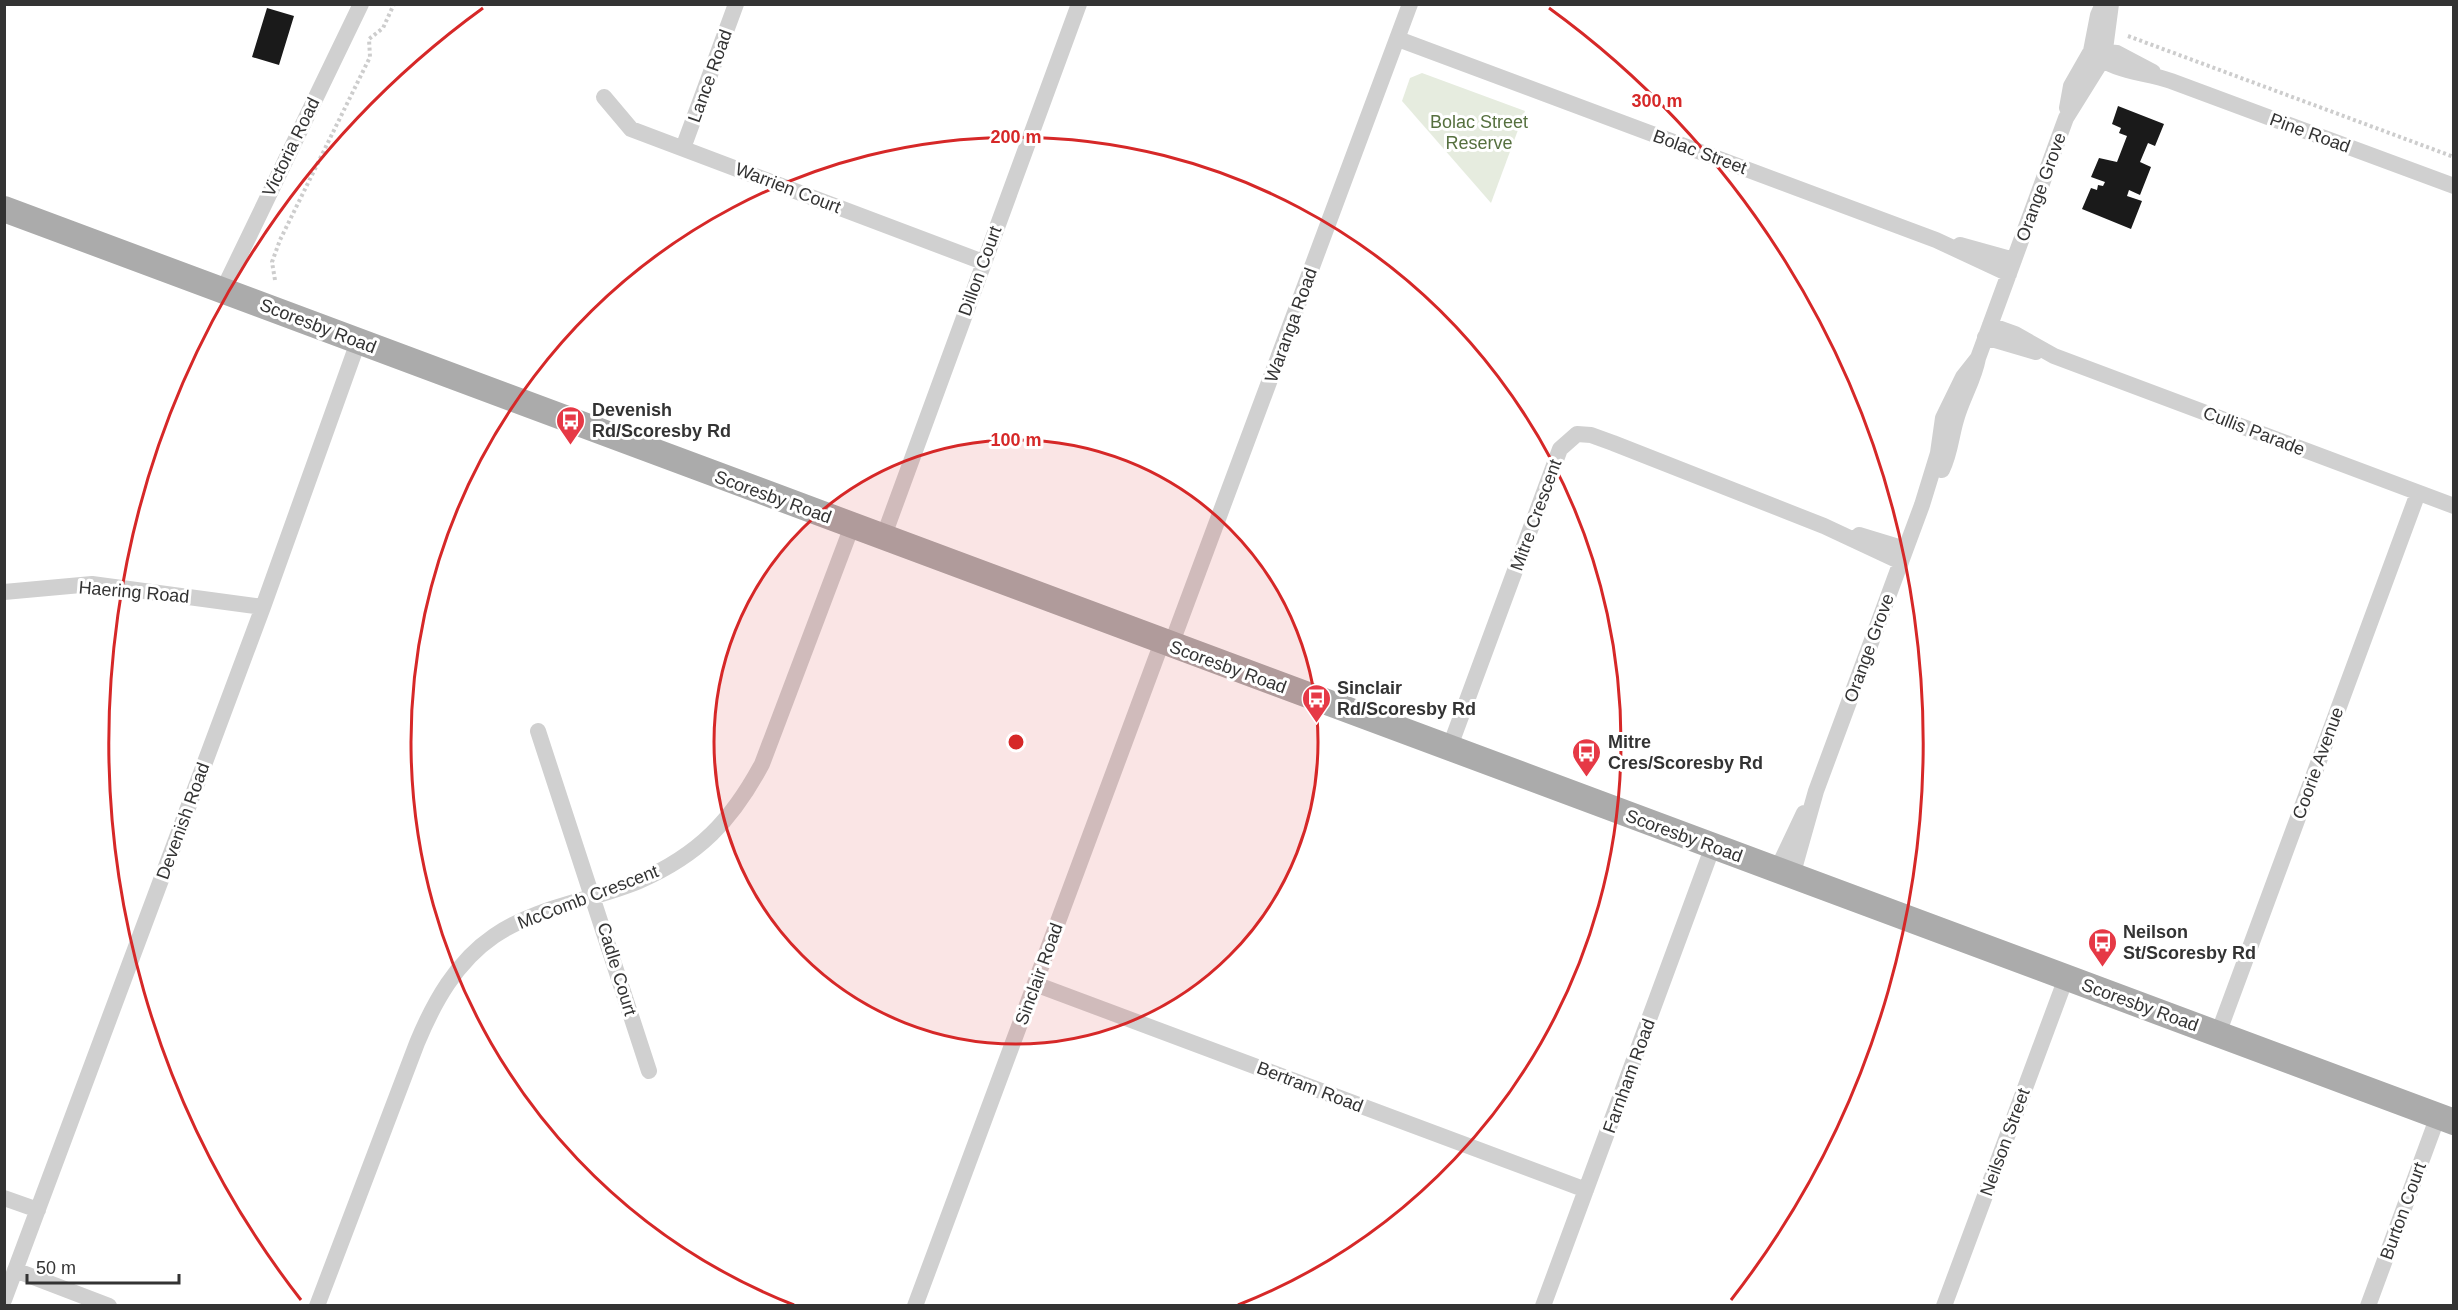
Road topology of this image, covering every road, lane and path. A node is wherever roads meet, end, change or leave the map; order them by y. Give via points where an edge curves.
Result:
1 (361, 4) edge
2 (394, 4) edge
3 (736, 4) edge
4 (1079, 4) edge
5 (1410, 4) edge
6 (2103, 4) edge
7 (2111, 4) edge
8 (2124, 35) dead end
9 (1398, 39) junction
10 (2099, 54) junction
11 (604, 97) dead end
12 (683, 148) junction
13 (2454, 157) edge
14 (2454, 186) edge
15 (4, 209) edge
16 (983, 262) junction
17 (2011, 267) junction
18 (275, 280) dead end
19 (223, 290) junction
20 (1987, 331) junction
21 (357, 342) junction
22 (2418, 493) junction
23 (2454, 506) edge
24 (852, 526) junction
25 (883, 538) junction
26 (1903, 556) junction
27 (4, 592) edge
28 (263, 607) junction
29 (1167, 644) junction
30 (538, 731) dead end
31 (1449, 749) junction
32 (1713, 846) junction
33 (1784, 873) junction
34 (593, 894) junction
35 (2066, 978) junction
36 (1035, 984) junction
37 (2218, 1034) junction
38 (649, 1071) dead end
39 (2446, 1119) edge
40 (1586, 1190) junction
41 (4, 1198) edge
42 (38, 1210) junction
43 (15, 1270) junction
44 (4, 1300) edge
45 (109, 1305) edge
46 (317, 1305) edge
47 (915, 1305) edge
48 (1543, 1305) edge
49 (1944, 1305) edge
50 (2368, 1305) edge

1 - 19 street, Victoria Road
2 - 18 path via 383,28 369,39 370,57 280,240 272,262
3 - 12 street, Lance Road
4 - 16 street, Dillon Court
5 - 9 street, Waranga Road
6 - 10 street, Orange Grove via 2098,15
7 - 10 street, Orange Grove
8 - 13 path
9 - 17 street, Bolac Street
9 - 29 street, Waranga Road
10 - 14 street, Pine Road via 2132,72 2167,79
10 - 17 street, Orange Grove via 2071,86 2066,118
11 - 12 street, Warrien Court via 631,129
12 - 16 street, Warrien Court
15 - 19 main road, Scoresby Road
16 - 25 street, Dillon Court
17 - 20 street, Orange Grove
19 - 21 main road, Scoresby Road
20 - 22 street, Cullis Parade via 2010,346 2054,356
20 - 26 street, Orange Grove via 1977,358 1943,418 1938,453
21 - 24 main road, Scoresby Road
21 - 28 street, Devenish Road
22 - 23 street, Cullis Parade
22 - 37 street, Coorie Avenue
24 - 25 main road, Scoresby Road
24 - 34 street, McComb Crescent via 762,764 742,800 716,829 672,864 638,881
25 - 29 main road, Scoresby Road
26 - 31 street, Mitre Crescent via 1613,443 1577,434 1560,449
26 - 33 street, Orange Grove
27 - 28 street, Haering Road via 92,584
28 - 42 street, Devenish Road
29 - 31 main road, Scoresby Road
29 - 36 street, Sinclair Road
30 - 34 street, Cadle Court
31 - 32 main road, Scoresby Road
32 - 33 main road, Scoresby Road
32 - 40 street, Farnham Road
33 - 35 main road, Scoresby Road
34 - 38 street, Cadle Court
34 - 46 street, McComb Crescent via 527,918 492,937 445,986 430,1010
35 - 37 main road, Scoresby Road
35 - 49 street, Neilson Street
36 - 40 street, Bertram Road
36 - 47 street, Sinclair Road
37 - 39 main road, Scoresby Road
39 - 50 street, Burton Court
40 - 48 street, Farnham Road
41 - 42 street
42 - 43 street, Devenish Road
43 - 44 street, Devenish Road
43 - 45 street

